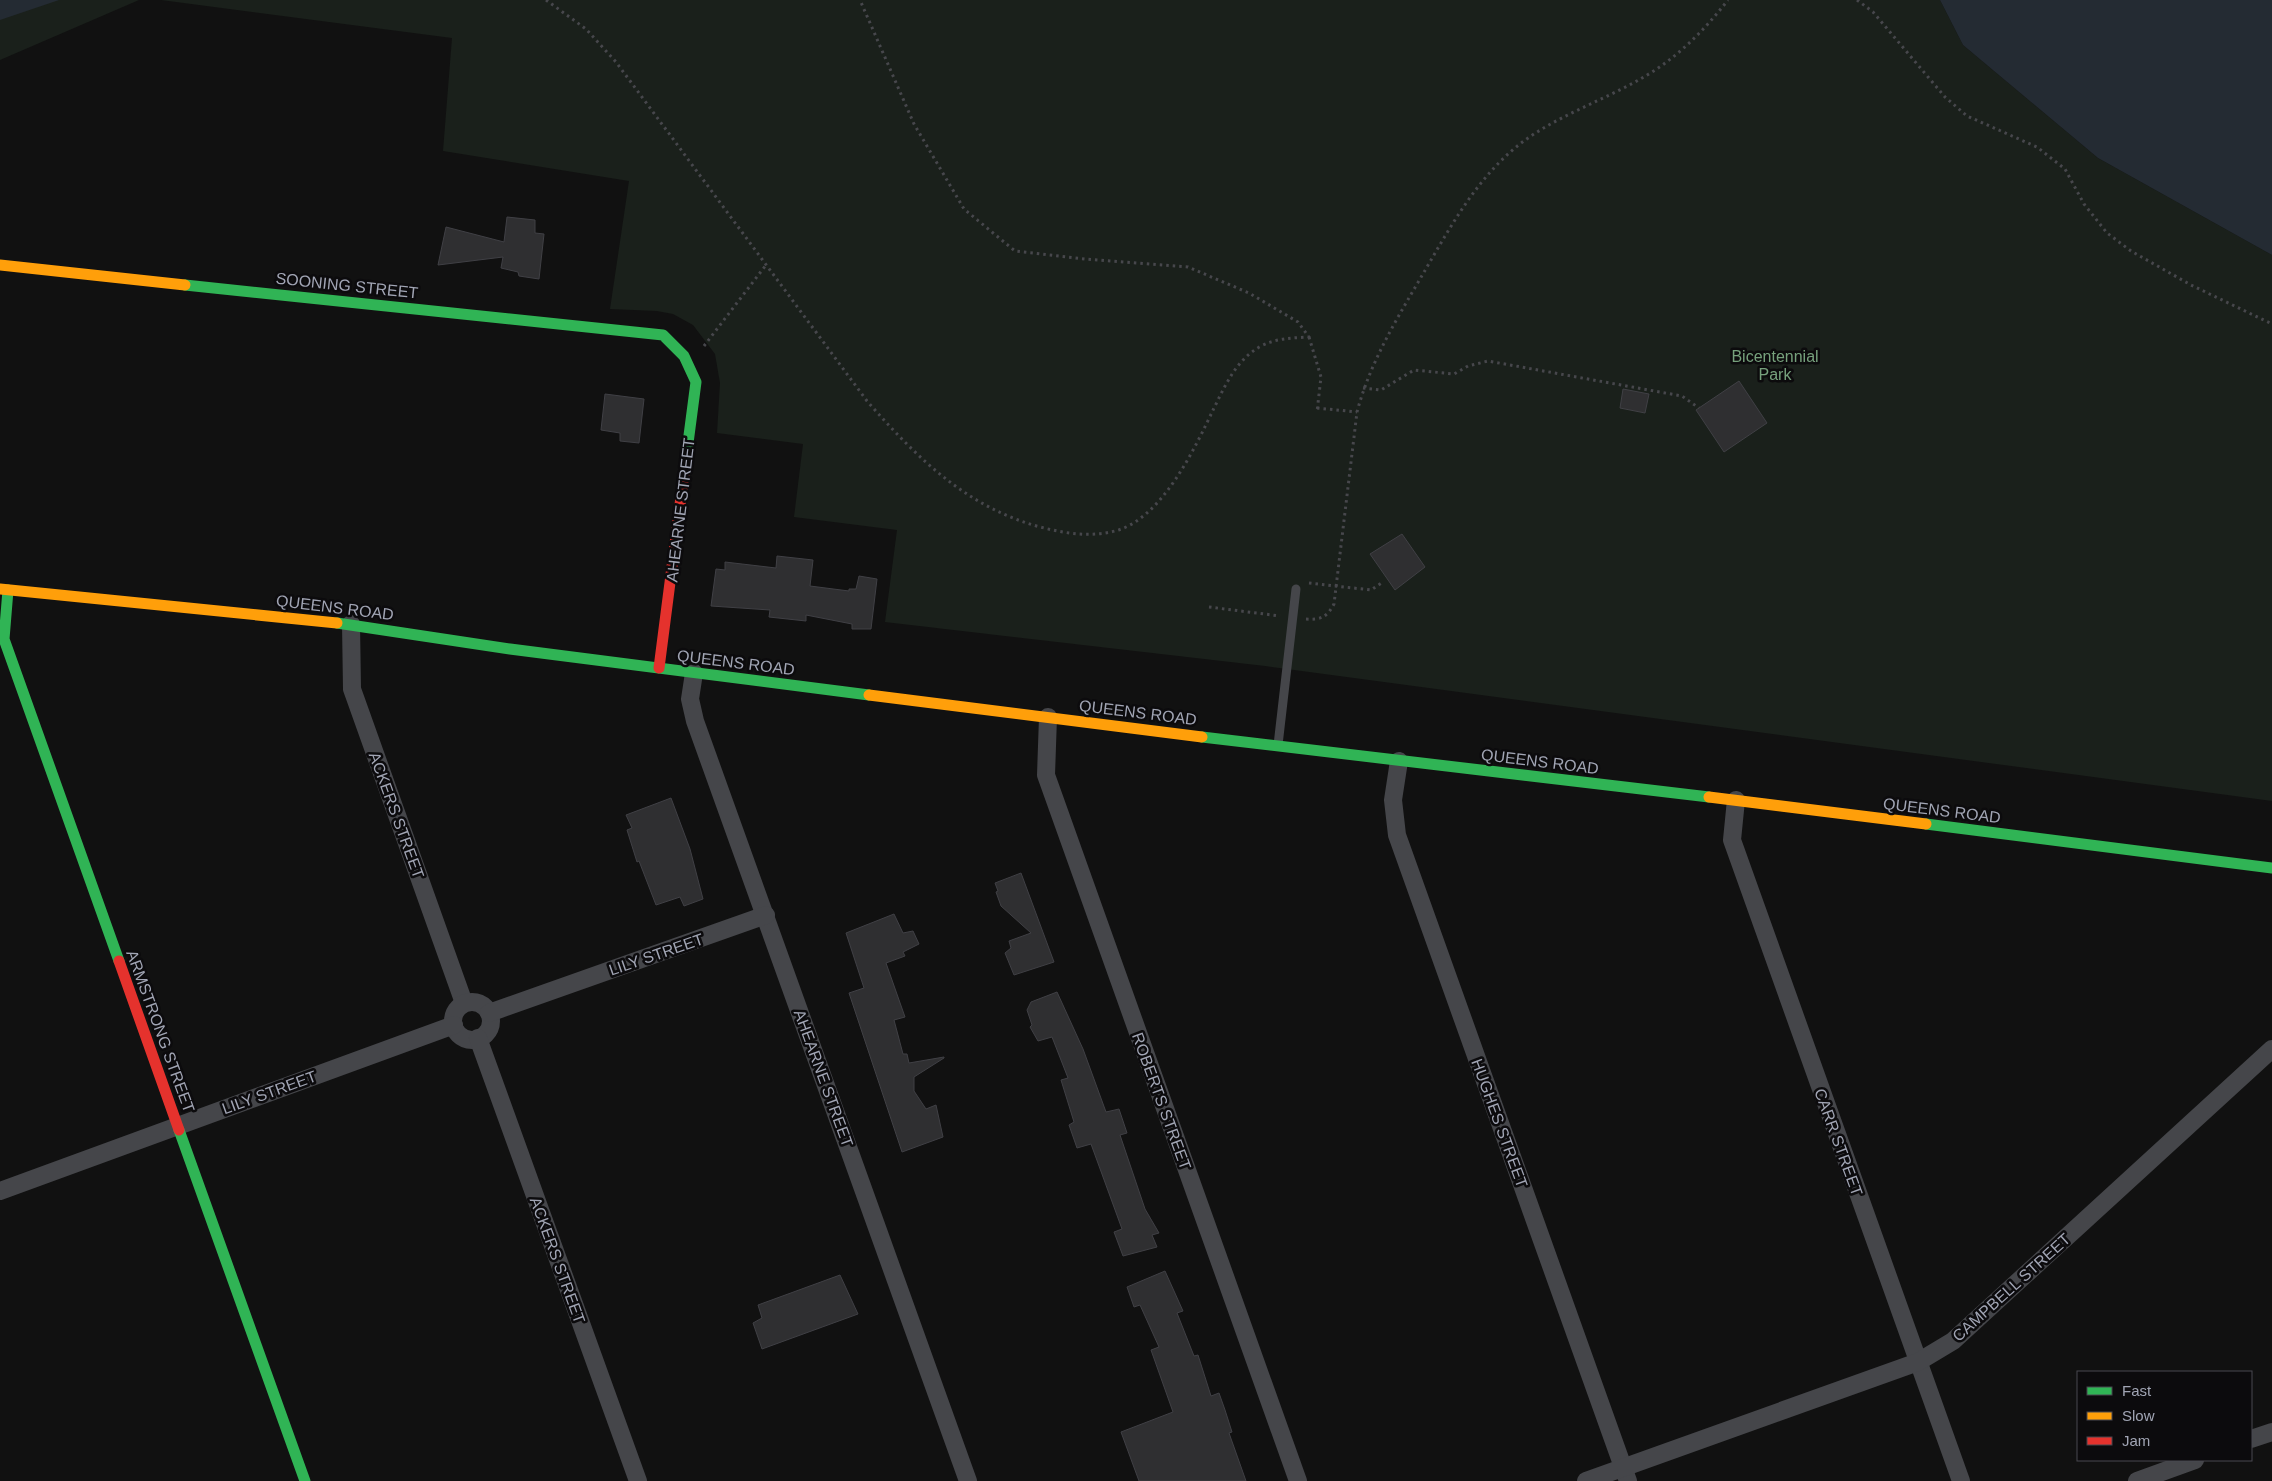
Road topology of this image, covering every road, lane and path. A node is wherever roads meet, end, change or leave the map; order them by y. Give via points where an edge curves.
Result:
1 (546, 0) edge
2 (860, 0) edge
3 (1728, 0) edge
4 (1857, 0) edge
5 (0, 265) edge
6 (766, 265) junction
7 (2272, 324) edge
8 (1309, 336) junction
9 (685, 357) junction
10 (1363, 388) junction
11 (1699, 408) dead end
12 (1356, 412) junction
13 (1383, 582) dead end
14 (1305, 583) dead end
15 (1337, 587) junction
16 (1296, 588) dead end
17 (4, 589) edge
18 (1209, 607) dead end
19 (1279, 616) dead end
20 (1306, 618) dead end
21 (351, 624) junction
22 (660, 668) junction
23 (694, 673) junction
24 (1048, 718) junction
25 (1278, 746) junction
26 (1399, 761) junction
27 (1736, 800) junction
28 (2272, 868) edge
29 (766, 915) junction
30 (464, 1004) junction
31 (489, 1013) junction
32 (454, 1024) junction
33 (478, 1038) junction
34 (2272, 1050) edge
35 (178, 1126) junction
36 (0, 1192) edge
37 (1918, 1362) junction
38 (2272, 1432) edge
39 (2252, 1439) edge
40 (2192, 1461) edge
41 (1626, 1474) edge
42 (305, 1481) edge
43 (638, 1481) edge
44 (968, 1481) edge
45 (1298, 1481) edge
46 (1586, 1481) edge
47 (1961, 1481) edge
48 (2137, 1481) edge

1 - 6 path via 586,29 616,62
2 - 8 path via 914,124 964,209 1015,251 1188,267 1249,293 1298,322
3 - 10 path via 1708,26 1672,58 1650,73 1560,118 1532,135 1503,159 1458,215 1379,350
4 - 7 path via 1873,12 1945,97 1967,116 2037,147 2065,168 2084,204 2107,233 2130,251
5 - 9 street, SOONING STREET via 664,335
6 - 8 path via 904,444 983,505 1017,522 1063,533 1092,535 1117,531 1141,517 1171,487 1231,373 1260,346 1280,338
6 - 9 path via 709,342
8 - 12 path via 1321,378 1317,410
9 - 22 street, AHEARNE STREET via 696,382
10 - 11 path via 1381,390 1414,370 1454,374 1488,361 1682,396
10 - 12 path
12 - 15 path
13 - 15 path via 1371,590
14 - 15 path
15 - 20 path via 1329,613 1322,618
16 - 25 lane
17 - 21 street, QUEENS ROAD
17 - 35 street, ARMSTRONG STREET via 4,639
18 - 19 path
21 - 22 street, QUEENS ROAD
21 - 30 street, ACKERS STREET via 352,689
22 - 23 street, QUEENS ROAD
23 - 24 street, QUEENS ROAD
23 - 29 street, AHEARNE STREET via 690,699 695,721
24 - 25 street, QUEENS ROAD
24 - 45 street, ROBERTS STREET via 1046,775
25 - 26 street, QUEENS ROAD
26 - 27 street, QUEENS ROAD
26 - 41 street, HUGHES STREET via 1393,800 1397,835
27 - 28 street, QUEENS ROAD
27 - 37 street, CARR STREET via 1732,840
29 - 31 street, LILY STREET
29 - 44 street, AHEARNE STREET
30 - 31 street via 476,1002
30 - 32 street via 455,1012
31 - 33 street via 488,1031
32 - 33 street via 466,1038
32 - 35 street, LILY STREET
33 - 43 street, ACKERS STREET
34 - 37 street, CAMPBELL STREET via 1953,1341
35 - 36 street, LILY STREET
35 - 42 street, ARMSTRONG STREET
37 - 41 street, CAMPBELL STREET
37 - 47 street, CARR STREET
38 - 39 street
40 - 48 street
41 - 46 street, CAMPBELL STREET

